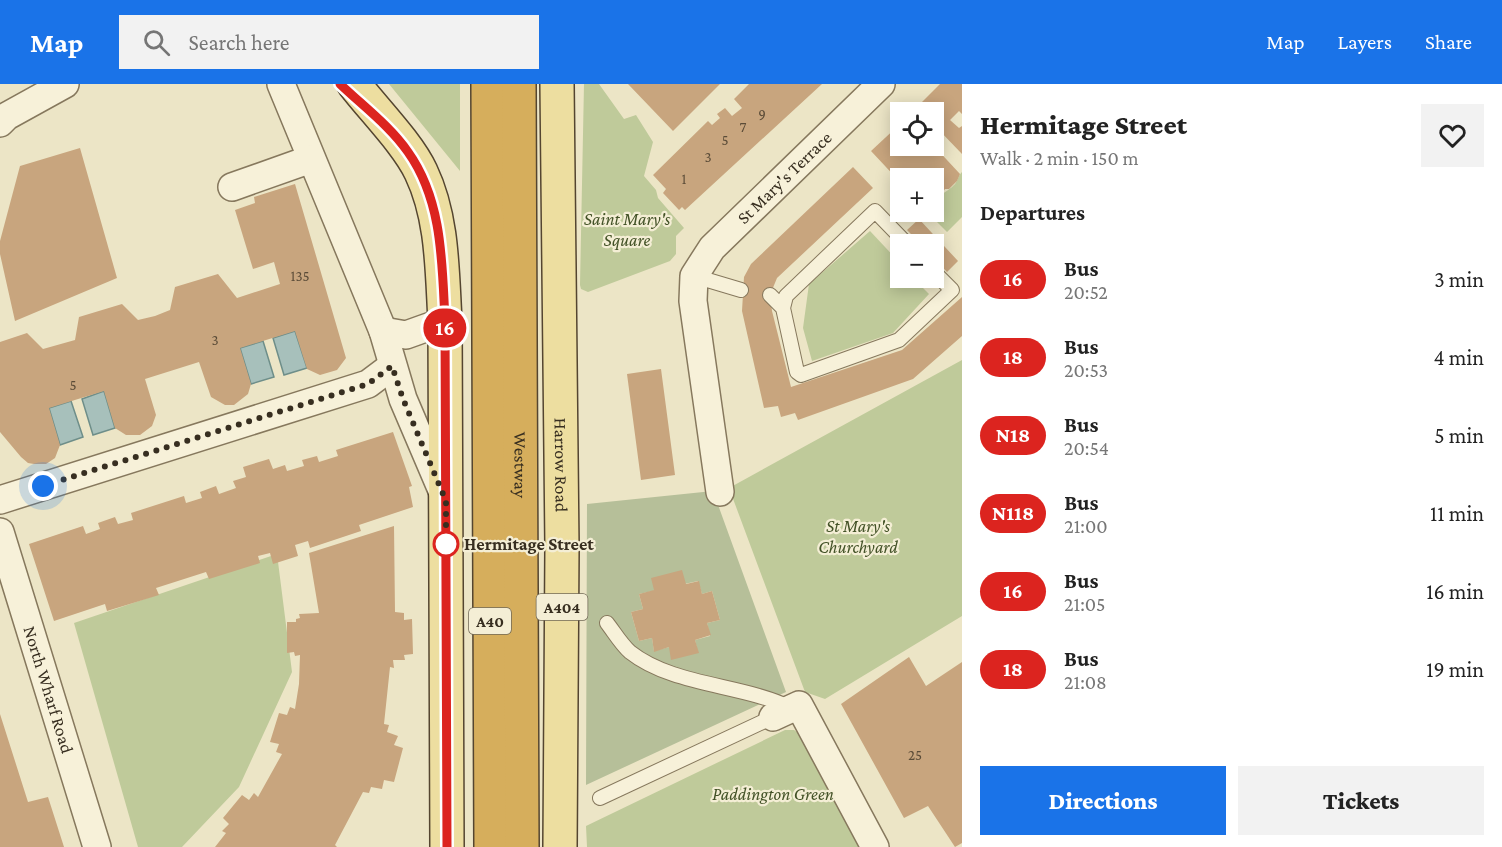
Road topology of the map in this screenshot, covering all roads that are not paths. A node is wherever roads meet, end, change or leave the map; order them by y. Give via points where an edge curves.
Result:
1 (65, 84) edge
2 (281, 84) edge
3 (340, 84) edge
4 (354, 84) edge
5 (488, 84) edge
6 (519, 84) edge
7 (557, 84) edge
8 (881, 84) edge
9 (0, 123) edge
10 (391, 131) junction
11 (311, 159) junction
12 (232, 187) dead end
13 (897, 234) edge
14 (694, 276) junction
15 (944, 282) edge
16 (741, 290) dead end
17 (770, 295) dead end
18 (783, 308) junction
19 (445, 321) junction
20 (383, 331) junction
21 (392, 366) junction
22 (504, 395) junction
23 (720, 492) dead end
24 (0, 500) edge
25 (446, 501) junction
26 (0, 532) edge
27 (607, 623) dead end
28 (782, 713) junction
29 (600, 798) dead end
30 (97, 847) edge
31 (449, 847) edge
32 (491, 847) edge
33 (522, 847) edge
34 (560, 847) edge
35 (875, 847) edge

1 - 9 street
2 - 11 street
3 - 10 main road
4 - 10 main road
5 - 22 highway, Westway / A40
6 - 22 highway, Westway / A40
7 - 34 main road, Harrow Road / A404 via 562,546
8 - 14 street, St Mary's Terrace via 712,248
10 - 19 main road via 420,170 433,203 441,251
11 - 12 street
11 - 20 street
13 - 18 lane via 875,211 786,296
14 - 16 lane
14 - 23 street via 693,302
15 - 18 lane via 952,290 899,340 801,375 797,372
17 - 18 lane
19 - 20 street via 406,335
19 - 25 main road
20 - 21 street
21 - 24 street via 368,384
21 - 25 street
22 - 32 highway, Westway / A40
22 - 33 highway, Westway / A40
25 - 31 main road
26 - 30 street, North Wharf Road
27 - 28 lane via 628,650 652,666 772,699
28 - 29 lane
28 - 35 street via 799,705

